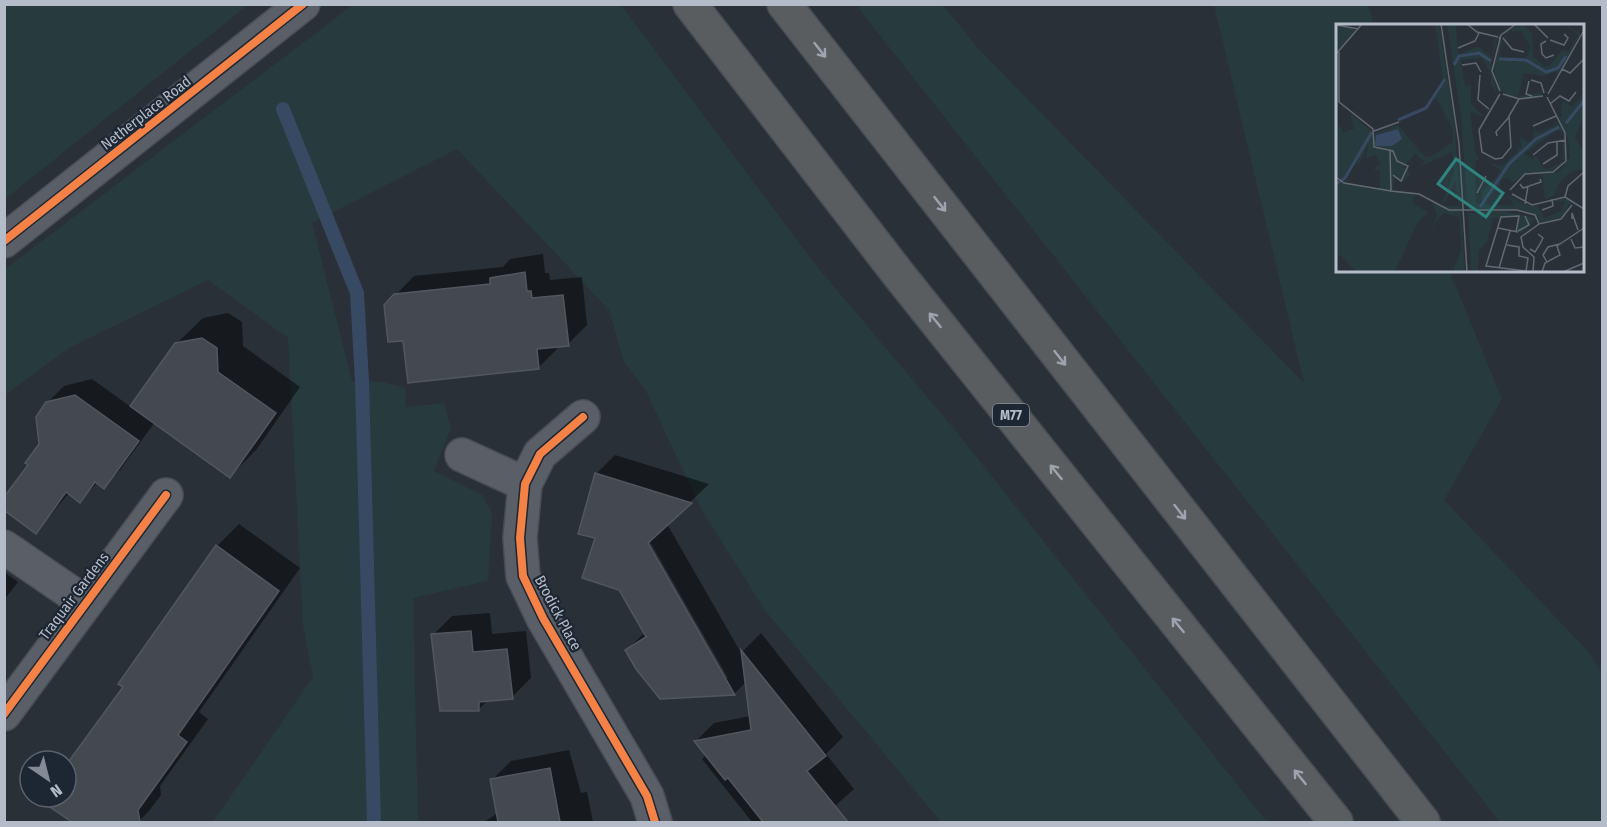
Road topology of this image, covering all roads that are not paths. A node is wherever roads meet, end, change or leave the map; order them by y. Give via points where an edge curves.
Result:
1 (303, 4) edge
2 (690, 4) edge
3 (783, 4) edge
4 (4, 241) edge
5 (583, 417) dead end
6 (462, 455) dead end
7 (525, 484) junction
8 (166, 495) dead end
9 (4, 547) edge
10 (86, 603) junction
11 (4, 714) edge
12 (655, 822) edge
13 (1336, 822) edge
14 (1423, 822) edge

1 - 4 street, Netherplace Road
13 -> 2 highway, M77 via 899,275
3 -> 14 highway
5 - 7 street, Brodick Place via 540,454
6 - 7 street
7 - 12 street, Brodick Place via 520,538 524,576 543,618 647,796
8 - 10 street, Traquair Gardens
9 - 10 street
10 - 11 street, Traquair Gardens

